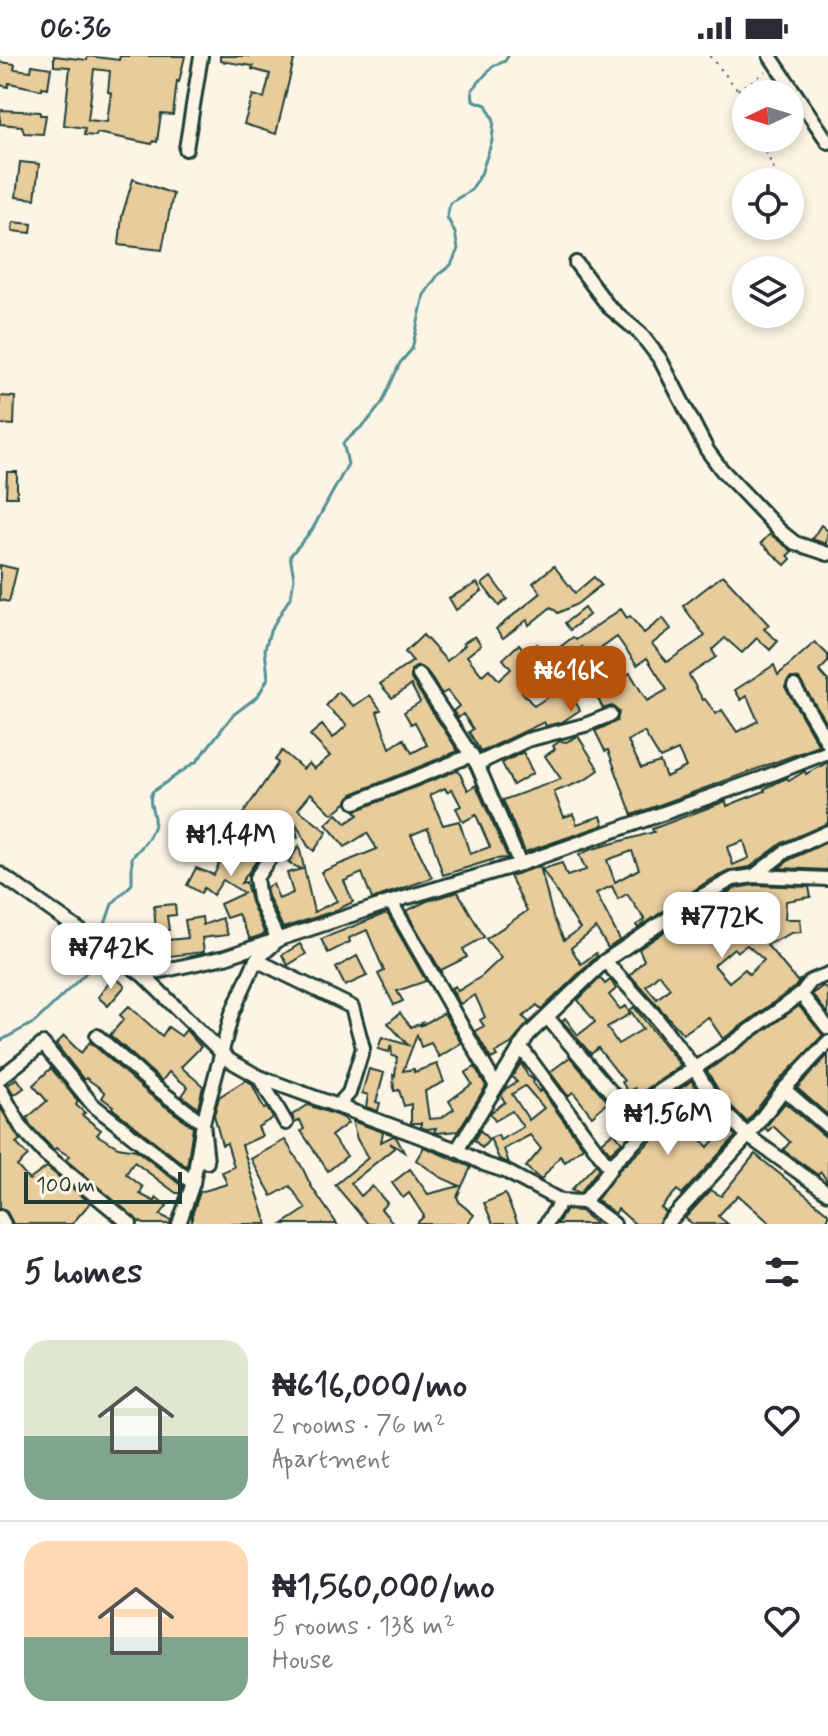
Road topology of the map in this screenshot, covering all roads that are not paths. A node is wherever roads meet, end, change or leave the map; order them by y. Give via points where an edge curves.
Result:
1 (201, 56) edge
2 (774, 60) edge
3 (828, 142) edge
4 (186, 149) dead end
5 (576, 263) dead end
6 (828, 554) edge
7 (419, 675) dead end
8 (794, 686) dead end
9 (610, 715) dead end
10 (828, 743) edge
11 (828, 752) edge
12 (475, 759) junction
13 (355, 802) dead end
14 (828, 832) edge
15 (285, 836) dead end
16 (520, 864) junction
17 (0, 874) edge
18 (754, 876) junction
19 (828, 879) edge
20 (391, 902) junction
21 (278, 940) junction
22 (256, 960) junction
23 (605, 961) junction
24 (143, 975) junction
25 (827, 976) edge
26 (801, 994) junction
27 (547, 1017) junction
28 (828, 1028) edge
29 (97, 1036) dead end
30 (828, 1042) edge
31 (520, 1046) junction
32 (222, 1055) junction
33 (695, 1069) junction
34 (259, 1077) junction
35 (0, 1078) edge
36 (496, 1086) junction
37 (0, 1089) edge
38 (784, 1089) junction
39 (338, 1105) junction
40 (628, 1112) junction
41 (203, 1123) junction
42 (286, 1123) dead end
43 (828, 1127) edge
44 (748, 1136) junction
45 (457, 1150) junction
46 (207, 1162) dead end
47 (609, 1167) junction
48 (193, 1183) junction
49 (828, 1193) edge
50 (561, 1201) junction
51 (584, 1202) junction
52 (0, 1217) edge
53 (671, 1219) edge
54 (4, 1224) edge
55 (130, 1224) edge
56 (179, 1224) edge
57 (546, 1224) edge
58 (614, 1224) edge
59 (686, 1224) edge

1 - 4 street
2 - 3 street
5 - 6 street via 609,307 660,359 707,450 728,478 795,543
7 - 12 street
8 - 10 street
9 - 12 street
11 - 16 street
12 - 13 street
12 - 16 street
14 - 18 street via 786,851
15 - 21 street via 256,878 259,899
16 - 20 street
17 - 24 street
18 - 19 street
18 - 23 street via 733,879 698,898
20 - 21 street
20 - 36 street
21 - 22 street
21 - 24 street
22 - 32 street via 232,1013
22 - 39 street via 352,1007 363,1048 349,1093
23 - 27 street
23 - 33 street
24 - 32 street
25 - 26 street via 811,981
26 - 28 street
26 - 33 street
27 - 31 street
27 - 40 street
29 - 41 street
30 - 38 street
31 - 36 street
31 - 47 street
32 - 34 street
32 - 41 street
33 - 40 street
33 - 44 street via 716,1104
34 - 39 street
34 - 42 street
35 - 48 street via 43,1044 93,1105
36 - 45 street
37 - 55 street via 23,1130 45,1154
38 - 43 street
38 - 44 street
39 - 45 street
40 - 47 street via 642,1135
41 - 46 street
41 - 48 street
44 - 49 street
44 - 53 street
45 - 50 street
47 - 51 street
48 - 56 street
50 - 51 street
50 - 57 street
51 - 58 street
52 - 54 street
53 - 59 street

